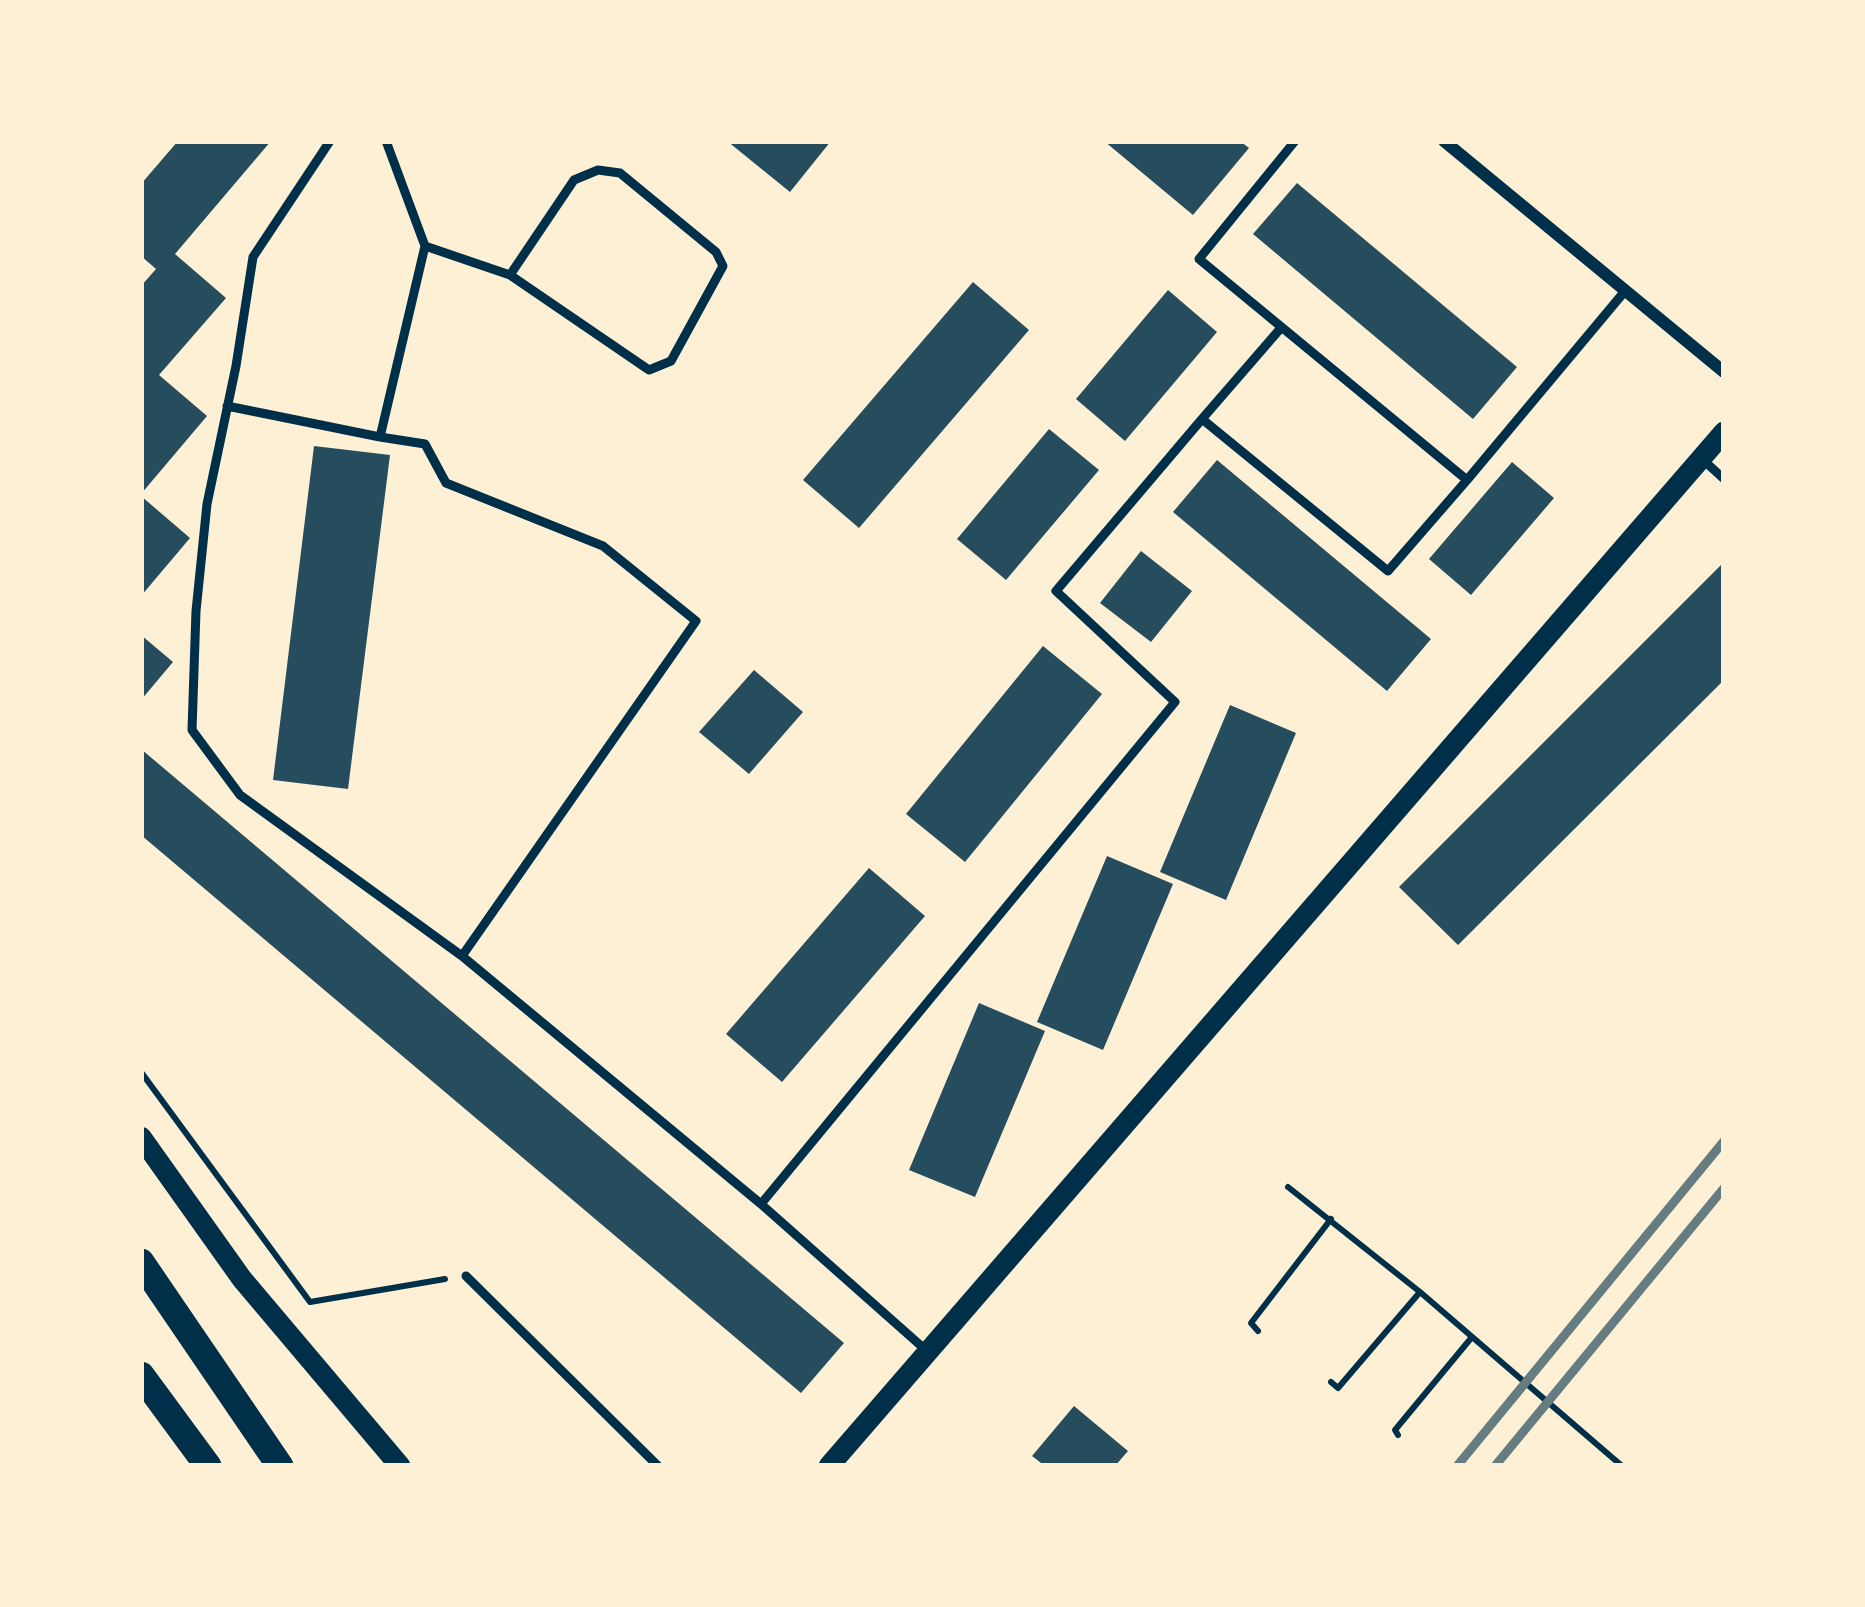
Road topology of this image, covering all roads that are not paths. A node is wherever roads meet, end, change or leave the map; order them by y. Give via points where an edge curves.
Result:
1 (330, 141) edge
2 (386, 141) edge
3 (1295, 141) edge
4 (1444, 141) edge
5 (425, 246) junction
6 (510, 274) junction
7 (1625, 291) junction
8 (1280, 328) junction
9 (1724, 372) edge
10 (227, 406) junction
11 (1202, 419) junction
12 (1724, 432) edge
13 (380, 436) junction
14 (1701, 458) junction
15 (1724, 479) edge
16 (1467, 480) junction
17 (462, 956) junction
18 (141, 1137) edge
19 (761, 1204) junction
20 (141, 1262) edge
21 (466, 1276) road end
22 (930, 1354) junction
23 (141, 1376) edge
24 (208, 1466) edge
25 (280, 1466) edge
26 (400, 1466) edge
27 (658, 1466) edge
28 (830, 1466) edge

1 - 10 lane via 253,257
2 - 5 lane
3 - 8 lane via 1199,259
4 - 7 street
5 - 6 lane
5 - 13 lane
6 - 6 lane via 574,180 598,170 620,173 723,266 670,361 649,370
7 - 9 street
7 - 16 lane
8 - 11 lane
8 - 16 lane
10 - 13 lane
10 - 17 lane via 206,504 191,730 240,795
11 - 16 lane via 1388,571
11 - 19 lane via 1056,591 1175,702
12 - 14 street
13 - 17 lane via 425,444 446,483 603,546 696,621
14 - 15 lane
14 - 22 street
17 - 19 lane
18 - 26 street via 242,1279
19 - 22 lane
20 - 25 main road
21 - 27 lane
22 - 28 street
23 - 24 main road

